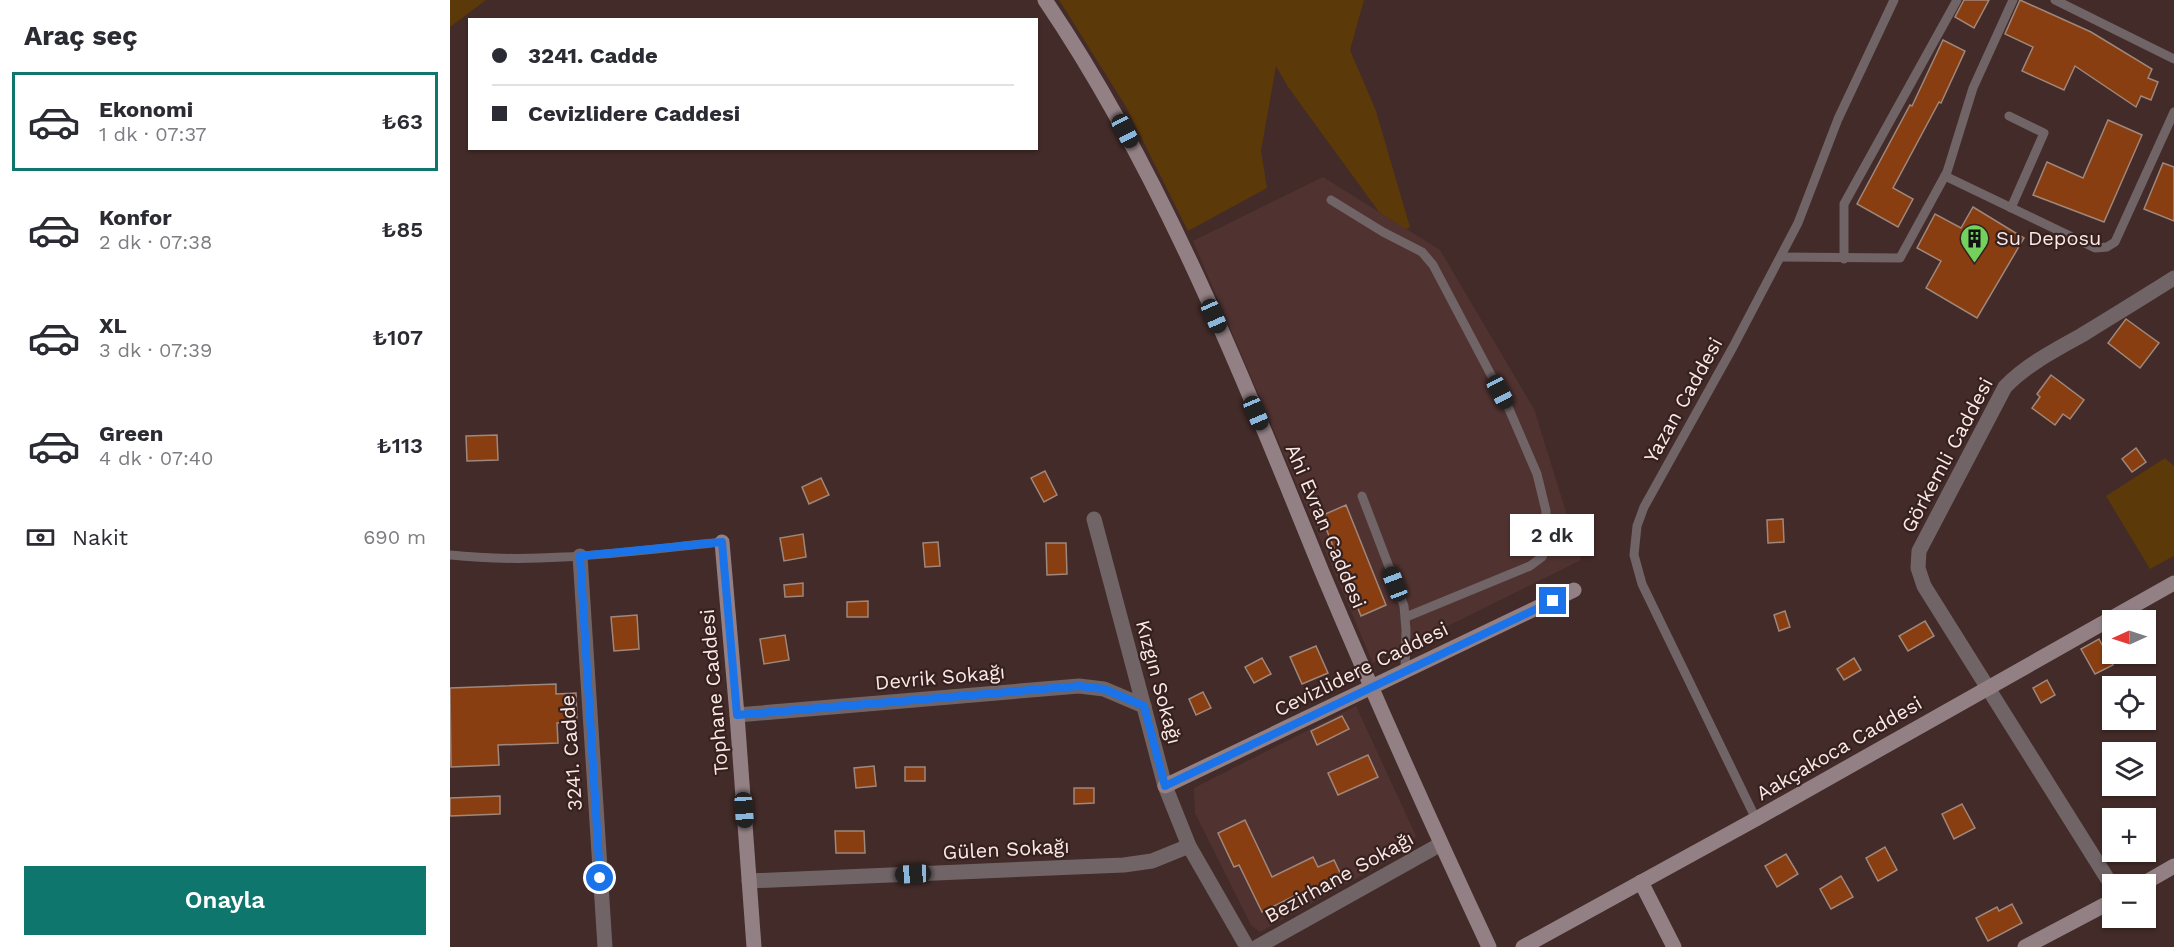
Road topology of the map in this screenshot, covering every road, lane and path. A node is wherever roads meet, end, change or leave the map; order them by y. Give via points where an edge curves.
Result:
1 (1045, 0) edge
2 (1894, 0) edge
3 (1957, 0) edge
4 (2013, 0) edge
5 (2055, 0) edge
6 (2174, 59) edge
7 (2174, 112) edge
8 (2009, 116) dead end
9 (1945, 176) junction
10 (1331, 200) dead end
11 (2011, 208) junction
12 (1781, 256) junction
13 (1844, 259) junction
14 (2174, 278) edge
15 (1362, 496) dead end
16 (1094, 519) dead end
17 (722, 542) joint
18 (450, 555) edge
19 (580, 556) junction
20 (2174, 583) edge
21 (1574, 590) dead end
22 (1406, 617) junction
23 (1405, 671) junction
24 (1987, 687) junction
25 (1370, 688) junction
26 (1144, 706) junction
27 (737, 715) junction
28 (1165, 786) junction
29 (1756, 819) junction
30 (1441, 844) junction
31 (1189, 846) junction
32 (2174, 866) edge
33 (2104, 874) edge
34 (2156, 876) edge
35 (748, 881) junction
36 (1641, 882) junction
37 (2102, 906) edge
38 (605, 947) edge
39 (754, 947) edge
40 (1247, 947) edge
41 (1257, 947) edge
42 (1489, 947) edge
43 (1523, 947) edge
44 (1674, 947) edge
45 (2025, 947) edge

1 - 25 street, Ahi Evran Caddesi via 1114,112 1178,238
2 - 12 lane, Yazan Caddesi via 1838,119 1798,223
3 - 13 lane via 1844,204
4 - 9 lane via 1973,88
5 - 6 lane
7 - 11 lane via 2115,242 2108,247 2095,248
8 - 11 lane via 2044,133
9 - 11 lane
9 - 13 lane via 1900,258
10 - 22 lane via 1422,252 1433,265 1509,409 1537,474 1546,510 1542,557 1530,566
12 - 13 lane
12 - 29 lane, Yazan Caddesi via 1644,507 1634,555 1642,584
14 - 24 street, Görkemli Caddesi via 2016,375 2004,387 1919,551 1918,568 1924,586
15 - 22 lane
16 - 26 street, Kızgın Sokağı
17 - 19 lane
17 - 27 street, Tophane Caddesi
18 - 19 lane via 503,560
19 - 38 street, 3241. Cadde
20 - 24 street, Aakçakoca Caddesi
21 - 23 street, Cevizlidere Caddesi
22 - 23 lane
23 - 25 street, Cevizlidere Caddesi
24 - 29 street, Aakçakoca Caddesi
24 - 33 street, Görkemli Caddesi
25 - 28 street, Cevizlidere Caddesi
25 - 30 street, Ahi Evran Caddesi
26 - 27 street, Devrik Sokağı via 1104,689 1079,686
26 - 28 street, Kızgın Sokağı
27 - 35 street, Tophane Caddesi
28 - 31 street, Kızgın Sokağı
29 - 36 street, Aakçakoca Caddesi
30 - 41 street, Bezirhane Sokağı
30 - 42 street, Ahi Evran Caddesi
31 - 35 street, Gülen Sokağı via 1152,861 1124,865
31 - 40 street, Kızgın Sokağı
32 - 34 street
35 - 39 street, Tophane Caddesi
36 - 43 street, Aakçakoca Caddesi
36 - 44 street
37 - 45 street

